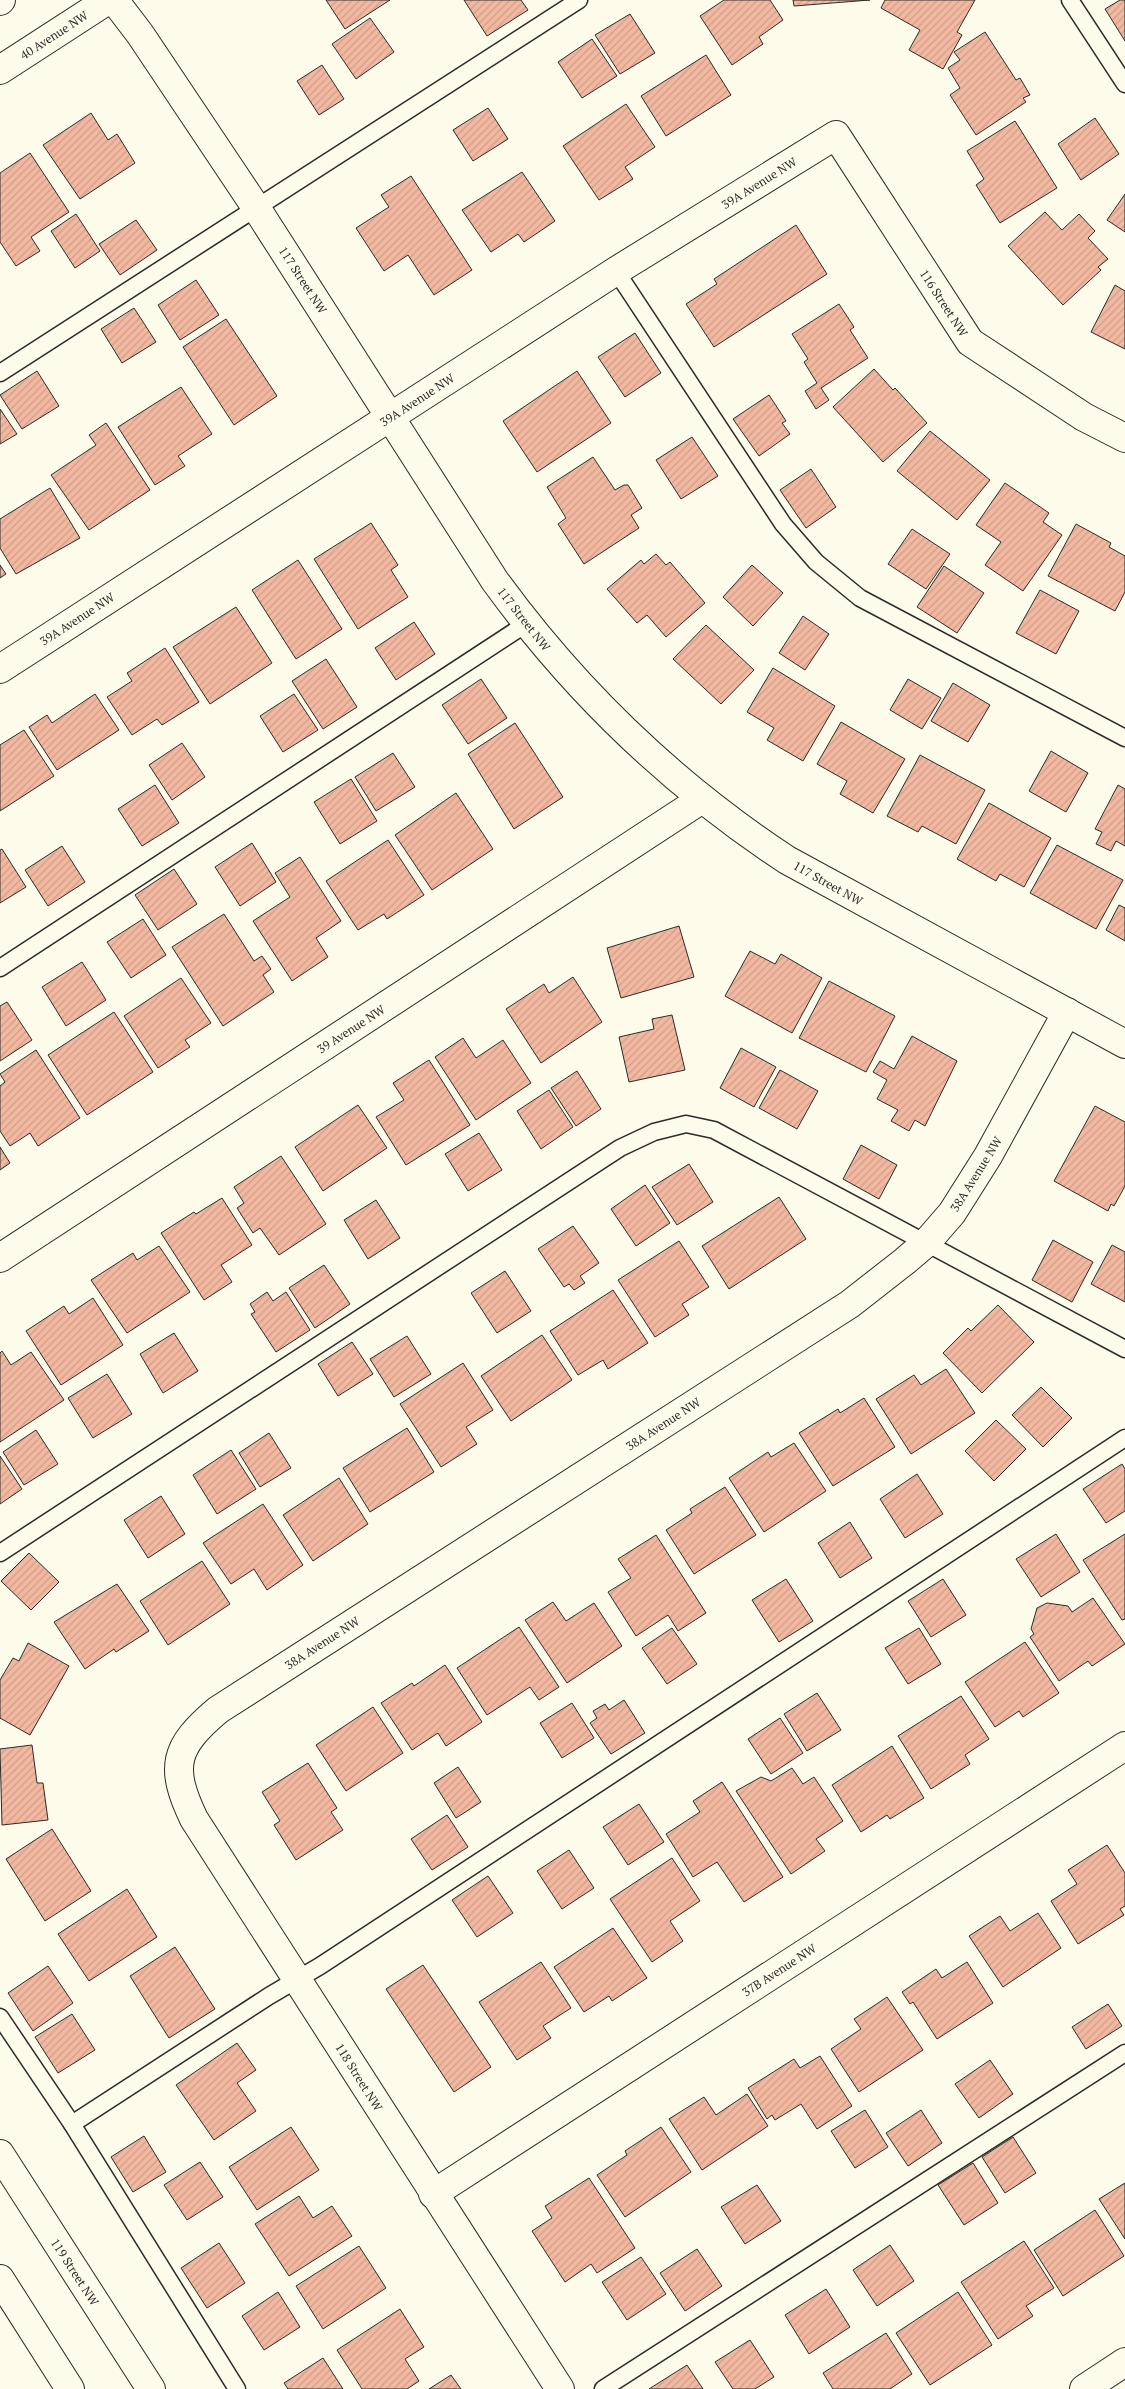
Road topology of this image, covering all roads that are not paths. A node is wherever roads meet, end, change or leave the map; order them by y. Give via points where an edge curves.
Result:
1 (108, 0) edge
2 (114, 0) edge
3 (579, 0) edge
4 (1070, 0) edge
5 (0, 70) edge
6 (1125, 84) edge
7 (836, 135) joint
8 (257, 208) junction
9 (616, 271) junction
10 (0, 373) edge
11 (390, 417) junction
12 (1125, 438) edge
13 (526, 624) junction
14 (0, 669) edge
15 (1125, 738) edge
16 (702, 799) junction
17 (0, 968) edge
18 (1067, 1012) junction
19 (1125, 1044) edge
20 (926, 1243) junction
21 (0, 1258) edge
22 (1125, 1349) edge
23 (1125, 1438) edge
24 (0, 1553) edge
25 (1125, 1746) edge
26 (180, 1757) joint
27 (298, 1979) junction
28 (0, 2017) edge
29 (1125, 2053) edge
30 (72, 2124) junction
31 (0, 2154) edge
32 (433, 2194) junction
33 (0, 2279) edge
34 (1125, 2362) edge
35 (67, 2385) edge
36 (151, 2389) edge
37 (237, 2389) edge
38 (560, 2389) edge
39 (603, 2389) edge
40 (1084, 2389) edge

1 - 5 street, 40 Avenue NW
2 - 8 street, 117 Street NW
3 - 8 lane
4 - 6 lane
7 - 9 street, 39A Avenue NW
7 - 12 street, 116 Street NW via 970,342 1084,417
8 - 10 lane
8 - 11 street, 117 Street NW
9 - 11 street, 39A Avenue NW
9 - 15 lane via 783,524 816,562 860,598
11 - 13 street, 117 Street NW via 494,581
11 - 14 street, 39A Avenue NW
13 - 16 street, 117 Street NW via 602,708
13 - 17 lane
16 - 18 street, 117 Street NW via 787,860
16 - 21 street, 39 Avenue NW
18 - 19 street, 117 Street NW
18 - 20 street, 38A Avenue NW via 988,1156 952,1213
20 - 22 lane
20 - 24 lane via 714,1130 686,1124 654,1132 620,1148
20 - 26 street, 38A Avenue NW via 850,1304 218,1710 189,1739
23 - 27 lane
25 - 32 street, 37B Avenue NW
26 - 27 street, 118 Street NW via 178,1779 194,1818
27 - 30 lane
27 - 32 street, 118 Street NW
28 - 30 lane
29 - 39 lane
30 - 37 lane
31 - 36 street, 119 Street NW
32 - 38 street, 118 Street NW
33 - 35 street
34 - 40 street

